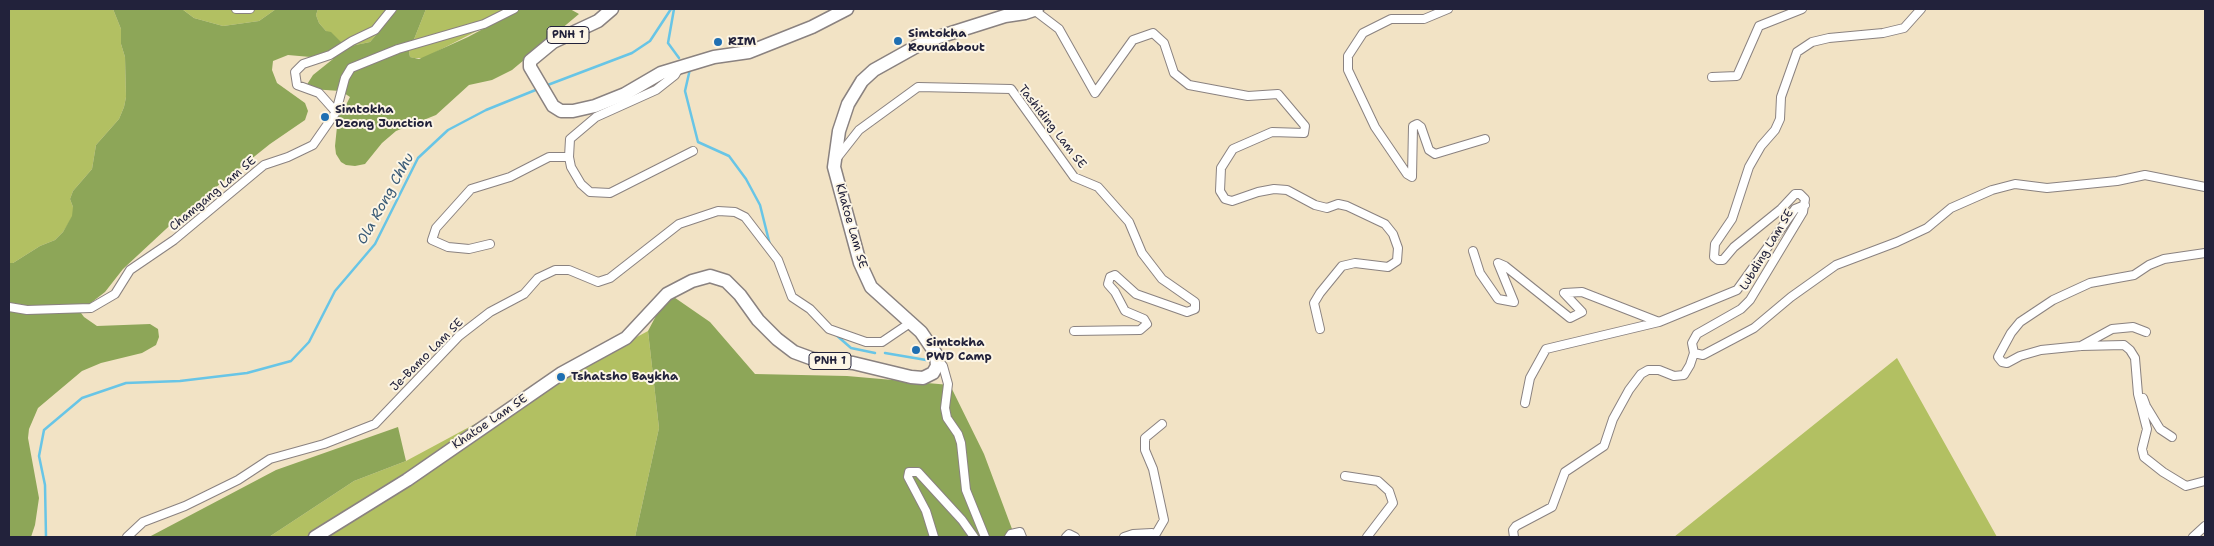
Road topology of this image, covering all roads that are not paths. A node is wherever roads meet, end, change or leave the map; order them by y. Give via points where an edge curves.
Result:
1 (236, 9) edge
2 (250, 9) edge
3 (392, 9) edge
4 (514, 9) edge
5 (612, 9) edge
6 (847, 9) edge
7 (1448, 9) edge
8 (1802, 9) edge
9 (1920, 9) edge
10 (1035, 10) edge
11 (679, 68) junction
12 (1712, 77) dead end
13 (336, 112) junction
14 (1485, 139) dead end
15 (693, 151) dead end
16 (569, 157) junction
17 (834, 167) junction
18 (2205, 187) edge
19 (1805, 205) junction
20 (490, 244) dead end
21 (1473, 251) dead end
22 (2205, 252) edge
23 (9, 307) edge
24 (1659, 322) junction
25 (910, 323) junction
26 (1320, 329) dead end
27 (1074, 331) dead end
28 (2146, 332) dead end
29 (2081, 346) junction
30 (1694, 353) junction
31 (938, 360) junction
32 (2138, 394) junction
33 (1525, 404) dead end
34 (1162, 424) dead end
35 (2172, 437) dead end
36 (1346, 476) dead end
37 (2205, 481) edge
38 (2205, 526) edge
39 (1155, 536) edge
40 (127, 537) edge
41 (315, 537) edge
42 (934, 537) edge
43 (974, 537) edge
44 (985, 537) edge
45 (1009, 537) edge
46 (1022, 537) edge
47 (1066, 537) edge
48 (1075, 537) edge
49 (1124, 537) edge
50 (1367, 537) edge
51 (1514, 537) edge
52 (2194, 537) edge

1 - 2 street
3 - 13 street via 375,30 294,72 297,85 319,93
4 - 13 street, Chamgang Lam SE via 484,24 398,49 351,68
5 - 11 main road, PNH 1 via 598,21 553,42 530,61 530,67 553,106 561,111 595,106 625,94 661,73
6 - 11 main road, PNH 1 via 749,52 714,56
7 - 14 street via 1424,19 1391,19 1363,33 1348,56 1348,70 1375,127 1412,177 1412,126 1417,124 1421,127 1430,150 1435,154
8 - 12 street via 1758,26 1737,76
9 - 19 street, Lubding Lam SE via 1904,28 1829,38 1812,42 1797,52 1781,97 1780,119 1749,167 1732,219 1715,244 1714,257 1723,260 1781,209 1791,196 1800,194
10 - 17 main road, Khatoe Lam SE via 926,40 874,70 862,81 848,104 839,132
10 - 26 street via 1059,29 1095,93 1133,40 1153,33 1164,43 1174,73 1189,85 1248,96 1278,94 1305,126 1304,133 1272,132 1233,149 1221,168 1220,191 1225,199 1232,201 1274,189 1287,190 1315,206 1347,206 1385,224 1398,248 1397,261 1388,267 1355,263 1342,266 1314,303
11 - 16 street via 656,90 596,117 570,139
13 - 23 street, Chamgang Lam SE via 313,144 264,165 174,240 130,270 115,294 91,308 26,310
15 - 16 street via 610,193 590,192 581,184
16 - 20 street via 549,157 510,178 471,189 436,228 432,240 448,247 469,249
17 - 25 main road, Khatoe Lam SE via 860,263 871,287
17 - 27 street, Tashiding Lam SE via 838,156 859,130 918,86 1011,89 1074,176 1098,187 1129,222 1142,253 1162,279 1195,302 1195,309 1187,312 1178,309 1136,294 1115,275 1110,277 1108,284 1125,311 1144,319 1147,324 1140,330
18 - 30 street via 2144,175 2047,188 2015,184 1992,190 1951,208 1927,228 1898,242 1836,265 1754,328 1703,355
19 - 24 street via 1796,208 1737,290
19 - 30 street, Lubding Lam SE via 1750,300 1697,334 1692,343
21 - 24 street via 1480,273 1498,299 1514,302 1498,263 1570,318 1582,312 1564,292 1582,292
22 - 29 street via 2164,260 2134,275 2090,283 2053,300 2020,322 1998,357 2008,363 2041,350
24 - 33 street via 1546,349 1530,378
25 - 31 main road, Khatoe Lam SE via 928,342
25 - 40 street, Je-Bamo Lam SE via 882,342 866,342 829,329 810,309 792,297 778,260 745,217 735,212 718,211 679,224 610,278 598,282 569,270 555,270 538,278 524,294 490,312 459,336 375,424 324,444 270,459 238,480 143,522
28 - 29 street via 2133,327 2112,329
29 - 32 street via 2124,345 2130,350 2135,358
30 - 51 street, Lubding Lam SE via 1684,375 1674,376 1659,370 1641,374 1613,419 1604,446 1565,472 1552,506 1516,526
31 - 41 main road, Khatoe Lam SE / PNH 1 via 933,373 923,378 853,363 813,359 794,352 777,338 726,281 710,276 692,281 667,294 626,338 562,373 407,480
31 - 44 street via 948,384 947,418 961,443 966,490
32 - 35 street via 2144,398 2160,429
32 - 37 street via 2147,430 2142,450 2144,457 2186,486
34 - 39 street via 1145,438 1145,450 1153,469 1164,520
36 - 50 street via 1378,481 1389,491 1393,503
38 - 52 street
39 - 49 street via 1152,533
42 - 43 street via 926,512 908,477 909,472 918,472
45 - 46 street via 1020,532
47 - 48 street via 1069,534

